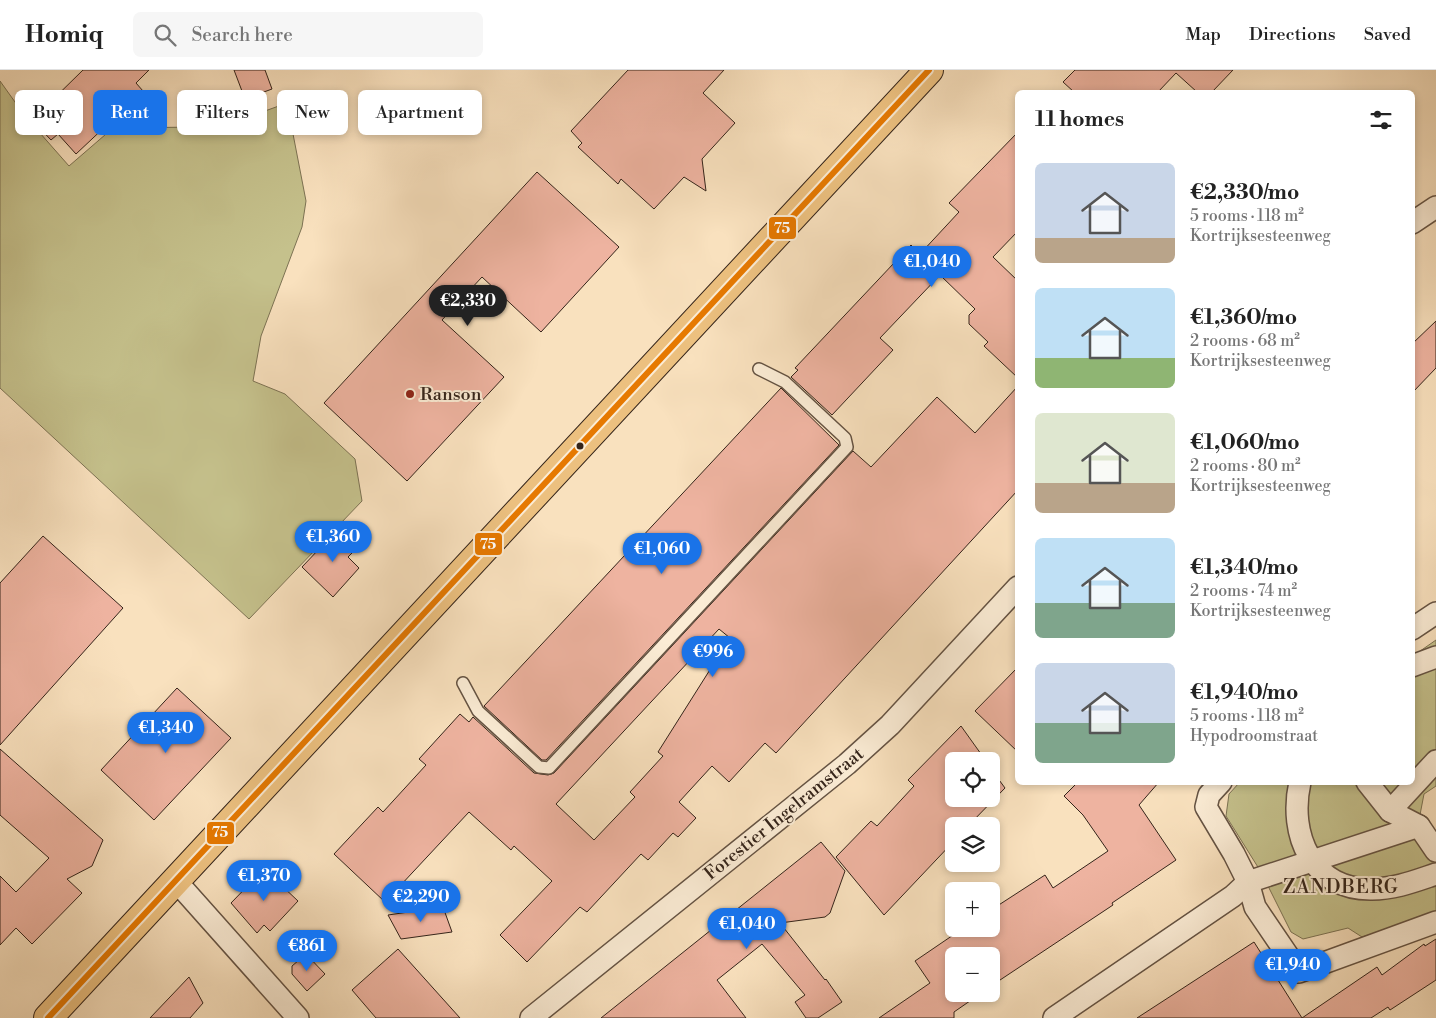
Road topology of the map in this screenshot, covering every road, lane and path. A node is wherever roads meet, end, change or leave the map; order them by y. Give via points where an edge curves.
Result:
1 (929, 70) edge
2 (1436, 207) edge
3 (1415, 221) edge
4 (759, 369) dead end
5 (1015, 590) edge
6 (1436, 613) edge
7 (1415, 627) edge
8 (1436, 657) edge
9 (1415, 665) edge
10 (463, 682) dead end
11 (1436, 761) edge
12 (1415, 784) edge
13 (1218, 785) edge
14 (1300, 785) edge
15 (1370, 785) edge
16 (1414, 785) edge
17 (1390, 811) junction
18 (1420, 826) junction
19 (1436, 851) edge
20 (1312, 863) junction
21 (1436, 874) edge
22 (176, 881) junction
23 (1248, 882) junction
24 (1436, 922) edge
25 (48, 1018) edge
26 (298, 1018) edge
27 (531, 1018) edge
28 (1054, 1018) edge

1 - 22 main road
2 - 3 street
4 - 10 lane via 785,382 845,438 847,447 549,768 539,767 478,710
5 - 27 street, Forestier Ingelramstraat via 890,725 847,764
6 - 7 street
8 - 9 street
11 - 12 street
13 - 23 street via 1209,795 1206,807
14 - 20 street via 1297,812 1301,836
15 - 17 street
16 - 17 street
17 - 18 street
18 - 19 street
18 - 20 street
20 - 21 street via 1335,881 1352,888 1390,888
20 - 23 street
22 - 25 main road
22 - 26 street
23 - 24 street via 1255,907 1299,972
23 - 28 street via 1233,896

